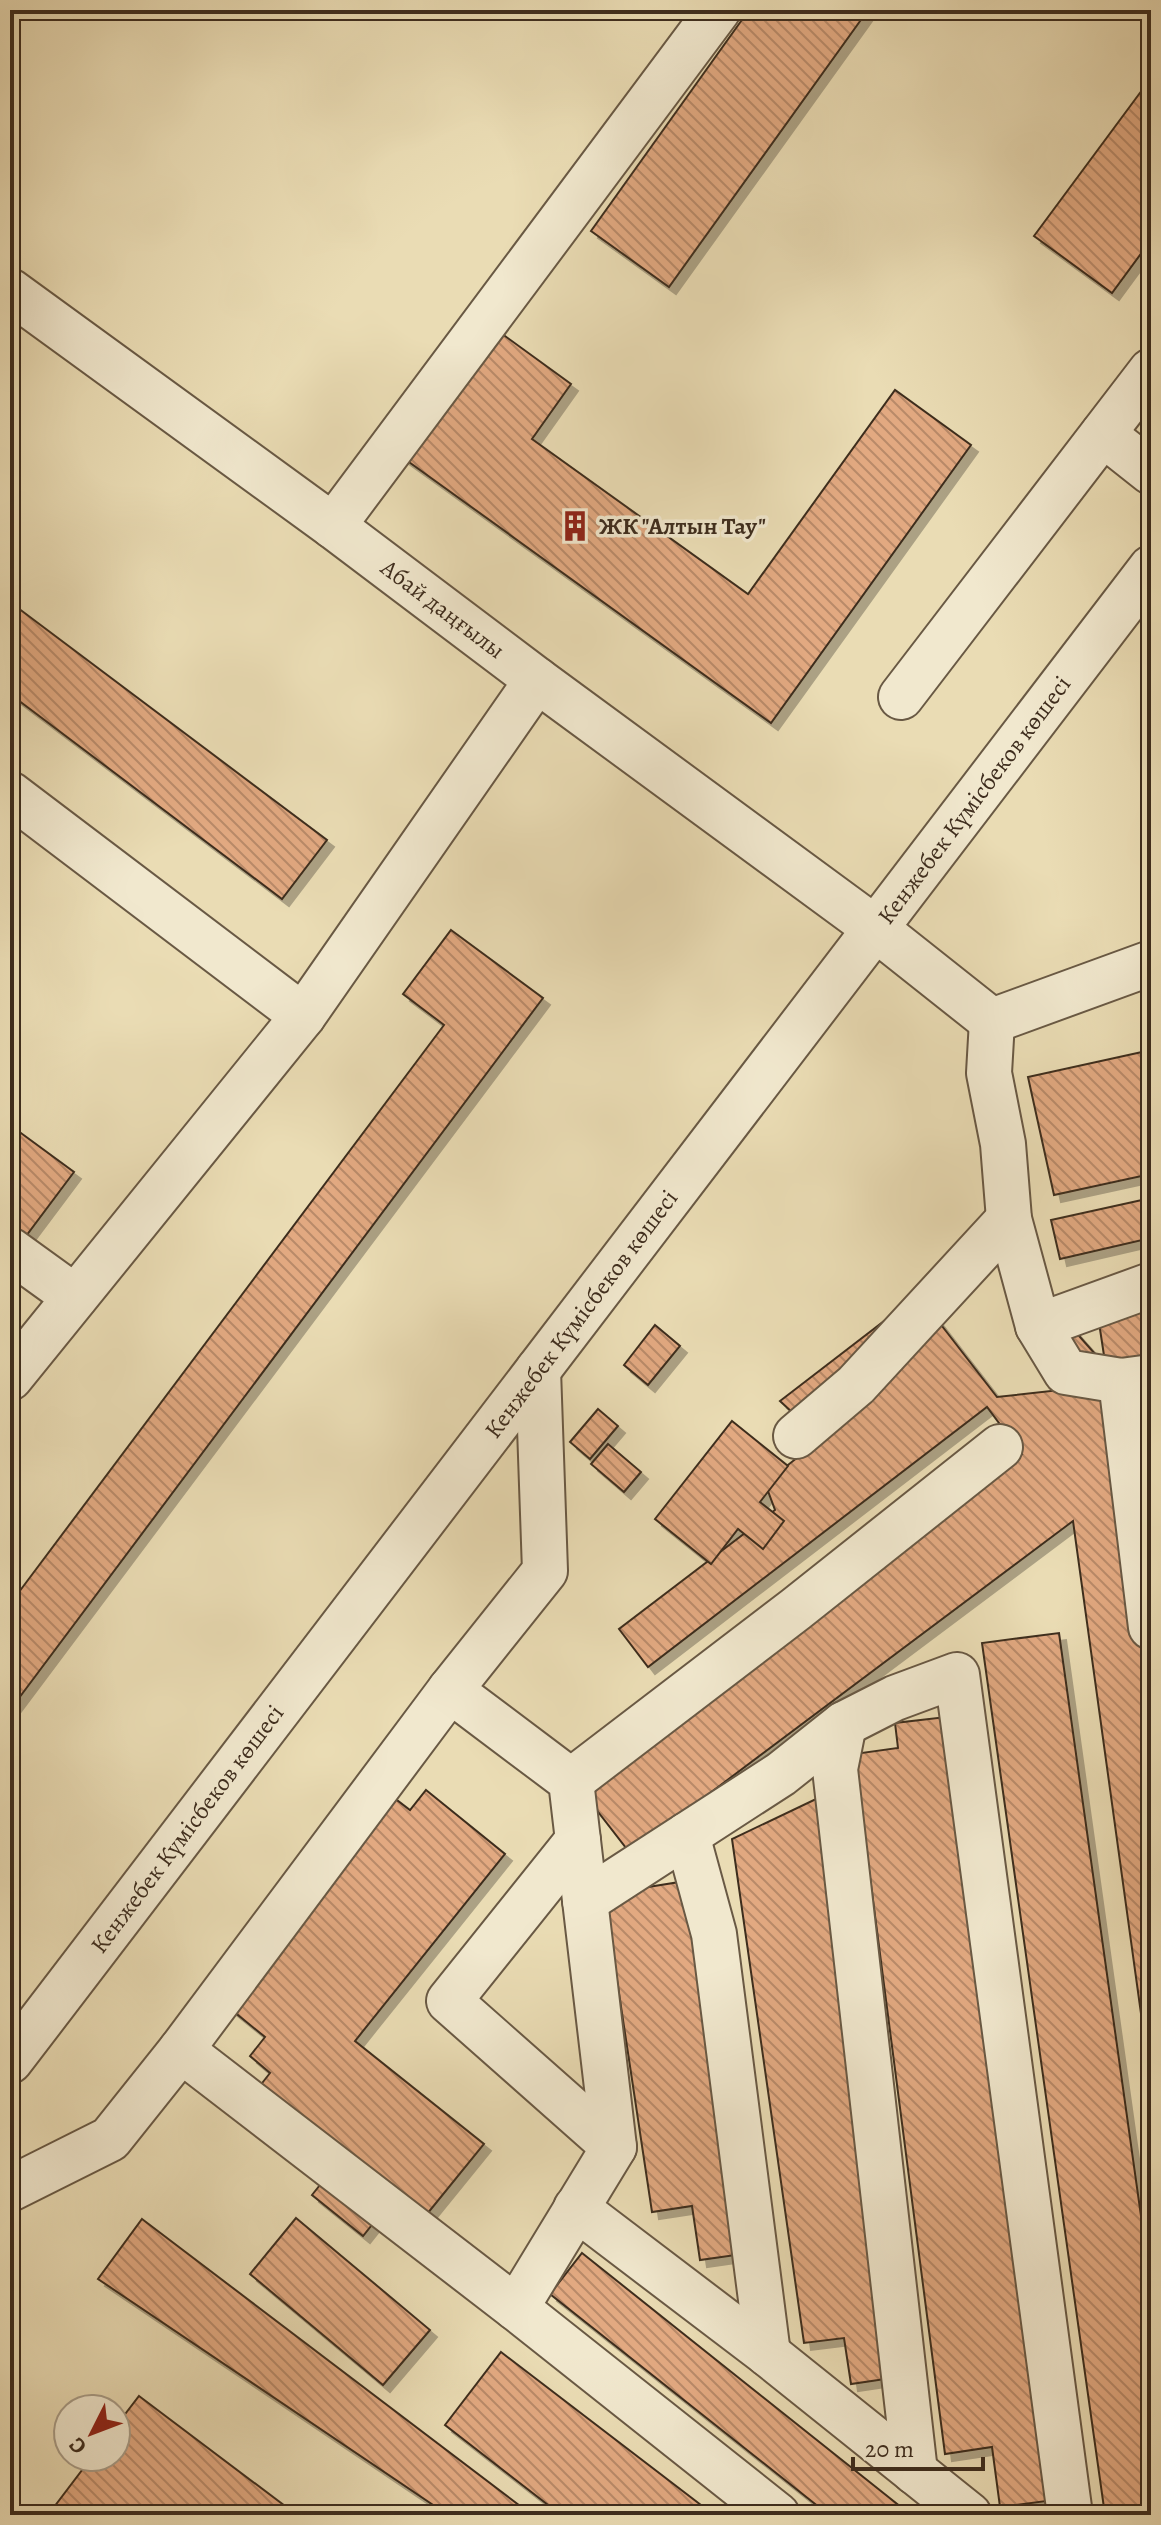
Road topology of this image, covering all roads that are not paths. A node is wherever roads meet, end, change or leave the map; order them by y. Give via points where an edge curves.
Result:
1 (718, 10) edge
2 (10, 291) edge
3 (1151, 371) edge
4 (1103, 434) junction
5 (1151, 472) edge
6 (333, 526) junction
7 (1151, 568) edge
8 (537, 680) junction
9 (901, 697) dead end
10 (10, 794) edge
11 (876, 929) junction
12 (1150, 963) edge
13 (303, 1016) junction
14 (992, 1021) junction
15 (1009, 1219) junction
16 (10, 1250) edge
17 (1151, 1285) edge
18 (75, 1297) junction
19 (1038, 1326) junction
20 (538, 1370) junction
21 (10, 1378) edge
22 (1136, 1379) edge
23 (796, 1436) dead end
24 (1000, 1447) dead end
25 (1151, 1627) edge
26 (450, 1690) junction
27 (844, 1724) junction
28 (571, 1781) junction
29 (687, 1835) junction
30 (578, 1840) junction
31 (585, 1901) junction
32 (14, 2047) edge
33 (181, 2050) junction
34 (614, 2147) junction
35 (10, 2189) edge
36 (576, 2208) junction
37 (516, 2308) junction
38 (768, 2354) junction
39 (915, 2472) junction
40 (777, 2515) edge
41 (969, 2515) edge
42 (1070, 2515) edge

1 - 6 street
2 - 6 street, Абай даңғылы
3 - 4 street
4 - 5 street
4 - 9 street
6 - 8 street, Абай даңғылы
7 - 11 street, Кенжебек Күмісбеков көшесі
8 - 11 street, Абай даңғылы
8 - 13 street
10 - 13 street
11 - 14 street, Абай даңғылы
11 - 20 street, Кенжебек Күмісбеков көшесі
12 - 14 street
13 - 18 street
14 - 15 street via 989,1073 1003,1144
15 - 19 street
15 - 23 street via 856,1385
16 - 18 street
17 - 19 street
18 - 21 street
19 - 22 street via 1066,1372
20 - 26 street via 545,1571
20 - 32 street, Кенжебек Күмісбеков көшесі
22 - 25 street
24 - 28 street
26 - 28 street
26 - 33 street
27 - 29 street via 781,1774
27 - 39 street via 835,1769
27 - 42 street via 957,1675
28 - 30 street
29 - 31 street
29 - 38 street via 714,1934
30 - 31 street
30 - 34 street via 449,2001
31 - 34 street
33 - 35 street via 110,2139
33 - 37 street
34 - 36 street
36 - 37 street
36 - 38 street
37 - 40 street
38 - 39 street
39 - 41 street

